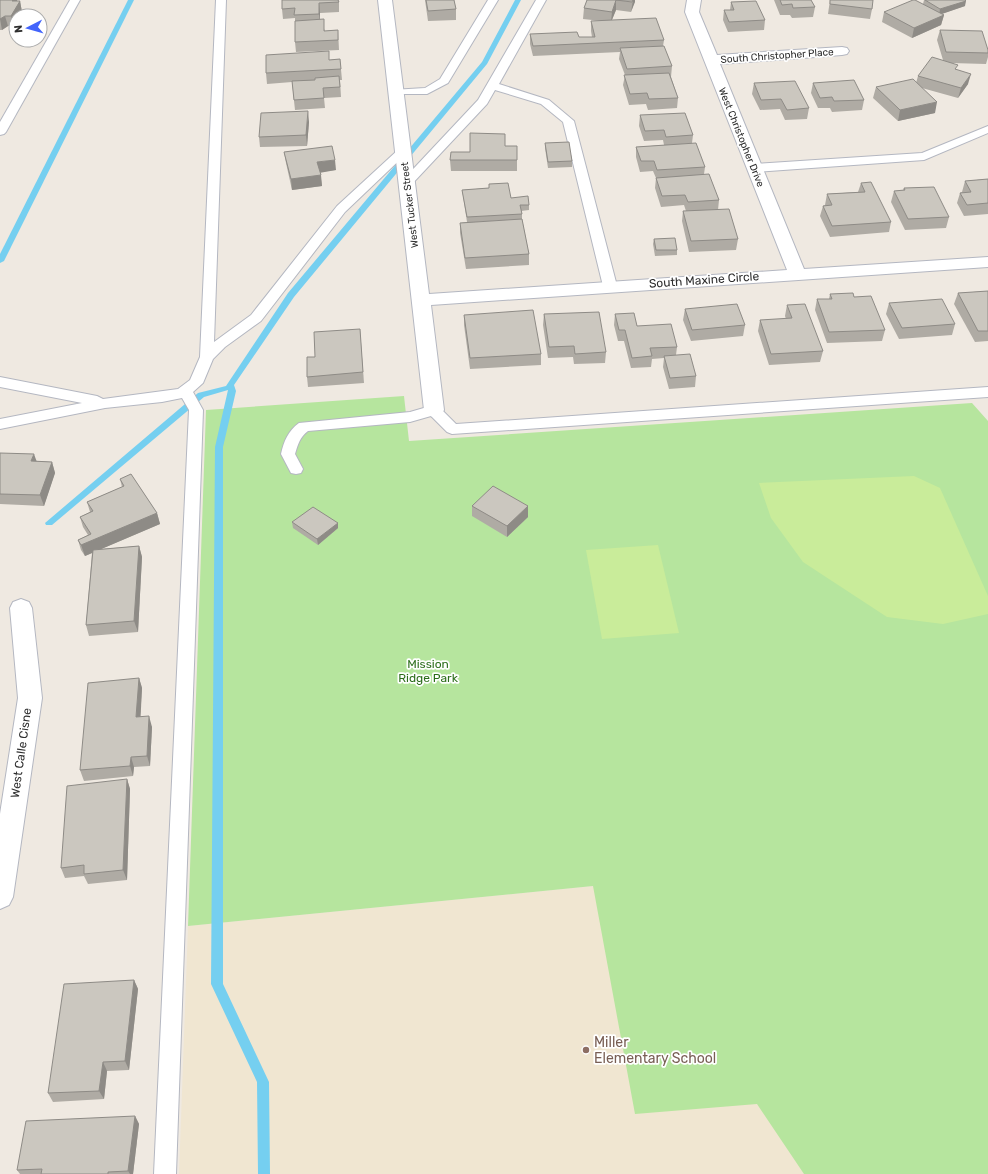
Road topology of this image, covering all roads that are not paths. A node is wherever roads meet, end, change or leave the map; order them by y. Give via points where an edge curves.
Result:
1 (75, 0) edge
2 (222, 0) edge
3 (385, 0) edge
4 (494, 0) edge
5 (541, 0) edge
6 (694, 0) edge
7 (842, 50) dead end
8 (711, 60) junction
9 (492, 86) junction
10 (396, 92) junction
11 (988, 129) edge
12 (0, 132) edge
13 (403, 151) junction
14 (754, 168) junction
15 (407, 182) junction
16 (988, 262) edge
17 (797, 273) junction
18 (610, 286) junction
19 (421, 300) junction
20 (207, 356) junction
21 (0, 382) edge
22 (186, 390) junction
23 (988, 392) edge
24 (105, 403) junction
25 (434, 410) junction
26 (0, 424) edge
27 (296, 469) dead end
28 (21, 608) dead end
29 (0, 897) edge
30 (165, 1174) edge

1 - 12 lane
2 - 20 lane
3 - 10 street, West Tucker Street
4 - 10 lane via 444,81 427,91
5 - 9 lane
6 - 8 street, West Christopher Drive via 692,12
7 - 8 street, South Christopher Place
8 - 14 street, West Christopher Drive
9 - 15 lane via 482,102
9 - 18 lane via 545,102 568,121
10 - 13 street, West Tucker Street
11 - 14 lane via 924,156
13 - 15 street, West Tucker Street
13 - 20 lane via 341,209 256,318
14 - 17 street, West Christopher Drive
15 - 19 street, West Tucker Street
16 - 17 street, South Maxine Circle
17 - 18 street, South Maxine Circle
18 - 19 street, South Maxine Circle
19 - 25 street, West Tucker Street
20 - 22 lane via 196,383
21 - 24 lane
22 - 24 lane via 162,397
22 - 30 lane via 196,410
23 - 25 lane via 452,429
24 - 26 lane
25 - 27 lane via 410,416 304,426 291,440 288,454
28 - 29 street, West Calle Cisne via 30,698

